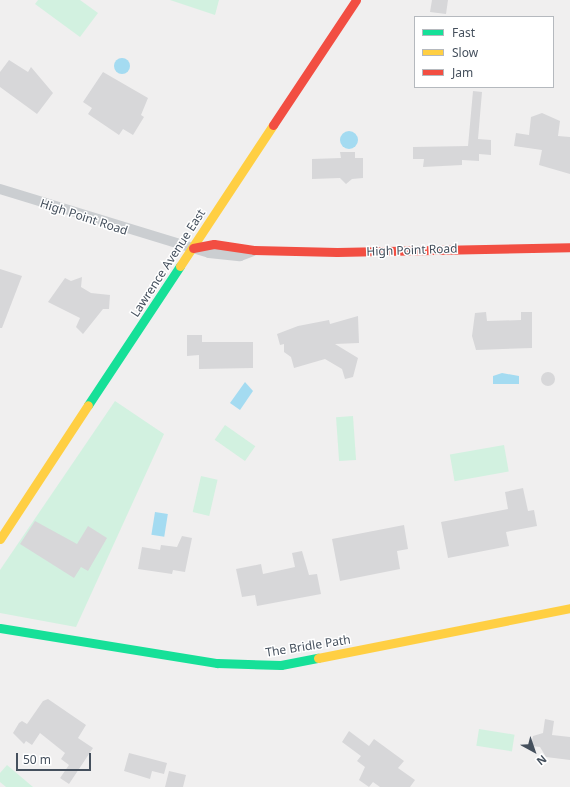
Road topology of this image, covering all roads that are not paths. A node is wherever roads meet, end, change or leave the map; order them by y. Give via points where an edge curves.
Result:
1 (356, 0) edge
2 (0, 189) edge
3 (570, 247) edge
4 (193, 248) junction
5 (254, 250) joint
6 (0, 539) edge
7 (570, 608) edge
8 (0, 628) edge

1 - 4 street, Lawrence Avenue East
2 - 4 street, High Point Road via 123,230
3 - 5 street, High Point Road
4 - 5 street, High Point Road via 209,253 240,256
4 - 6 street, Lawrence Avenue East
7 - 8 street, The Bridle Path via 281,665 217,663

